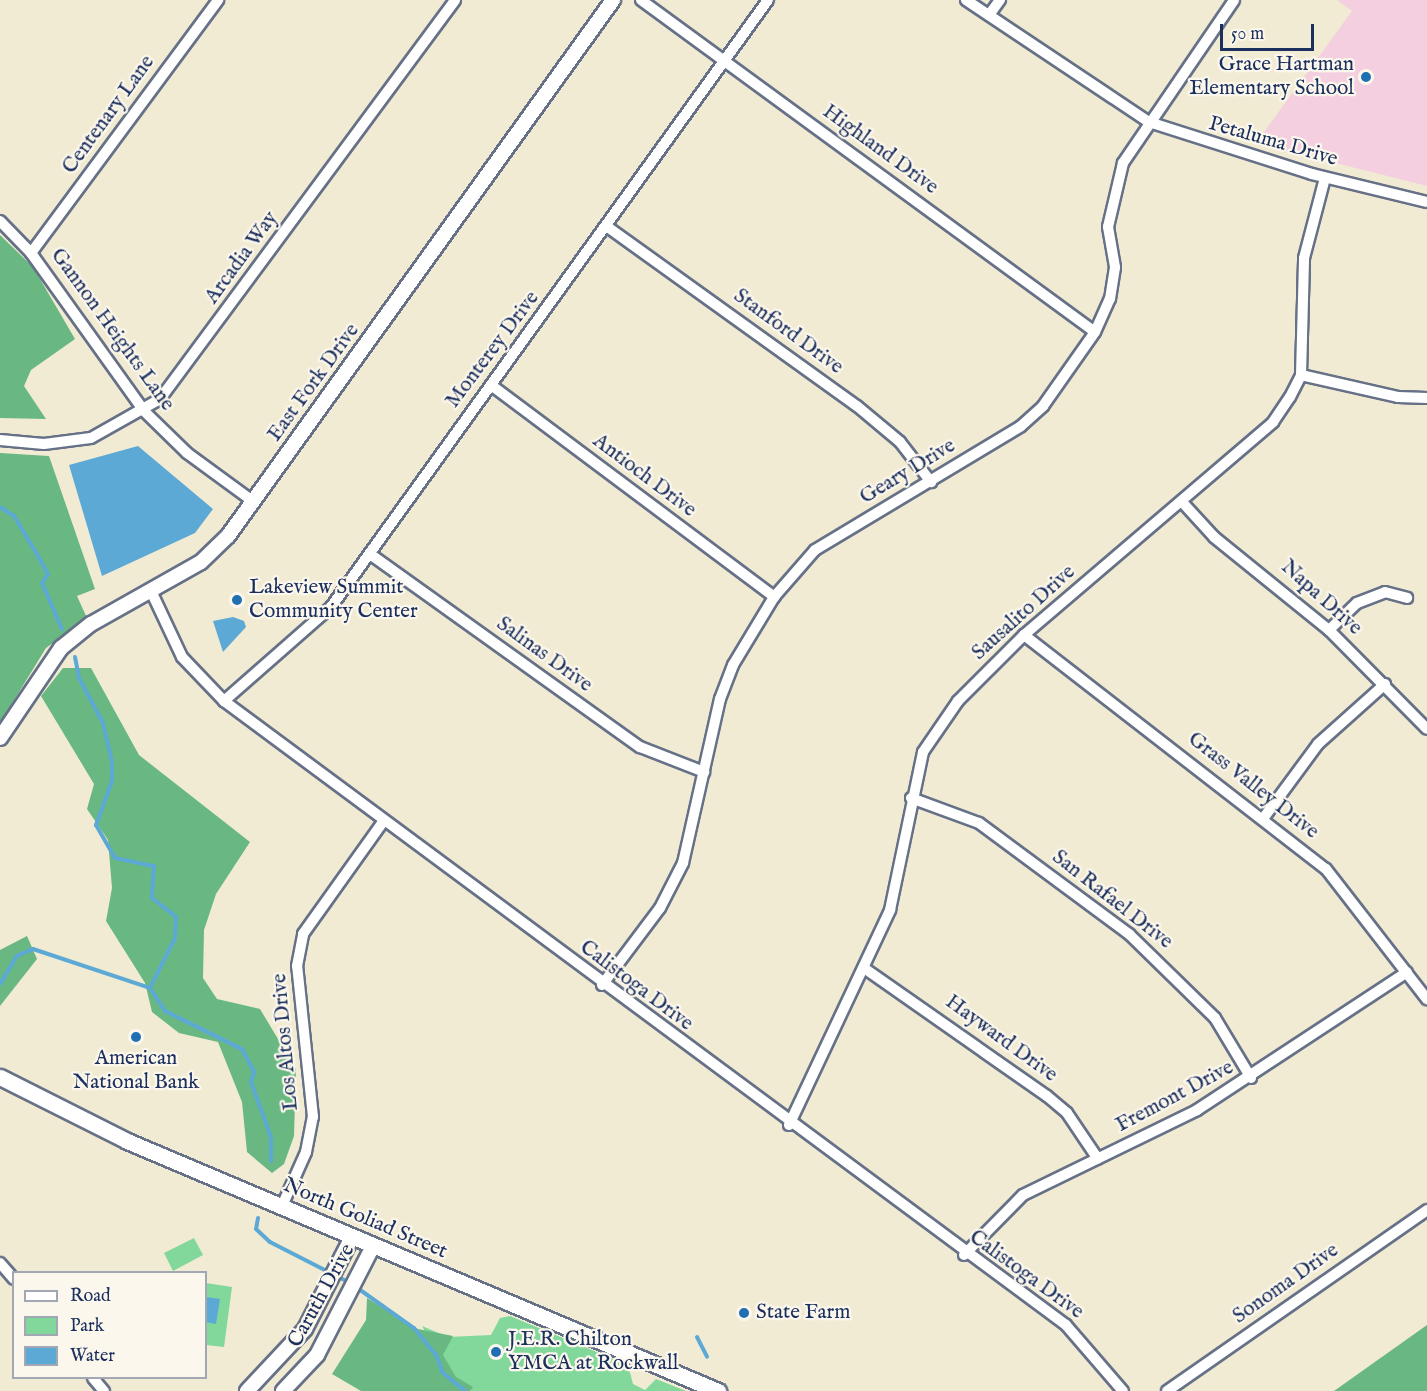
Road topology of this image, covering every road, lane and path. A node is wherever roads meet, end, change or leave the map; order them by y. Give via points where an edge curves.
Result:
1 (218, 0) edge
2 (455, 0) edge
3 (613, 0) edge
4 (641, 0) edge
5 (768, 0) edge
6 (966, 0) edge
7 (1000, 0) edge
8 (1234, 0) edge
9 (989, 15) junction
10 (725, 62) junction
11 (1149, 122) junction
12 (1325, 178) junction
13 (1427, 202) edge
14 (0, 221) edge
15 (609, 228) junction
16 (31, 253) junction
17 (1095, 332) junction
18 (1301, 375) junction
19 (491, 385) junction
20 (1427, 398) edge
21 (144, 411) junction
22 (0, 440) edge
23 (931, 483) junction
24 (254, 502) junction
25 (1184, 503) junction
26 (370, 554) junction
27 (151, 591) junction
28 (774, 597) junction
29 (1407, 597) dead end
30 (1329, 630) junction
31 (1024, 635) junction
32 (1385, 684) junction
33 (224, 701) junction
34 (1427, 729) edge
35 (0, 738) edge
36 (704, 772) junction
37 (911, 798) junction
38 (1265, 816) junction
39 (382, 822) junction
40 (864, 968) junction
41 (1407, 972) junction
42 (602, 985) junction
43 (1427, 999) edge
44 (0, 1077) edge
45 (1251, 1078) junction
46 (789, 1125) junction
47 (1098, 1160) junction
48 (282, 1206) junction
49 (1427, 1210) edge
50 (352, 1237) junction
51 (373, 1246) junction
52 (964, 1255) junction
53 (0, 1263) edge
54 (12, 1277) edge
55 (95, 1379) edge
56 (104, 1391) edge
57 (247, 1391) edge
58 (283, 1391) edge
59 (718, 1391) edge
60 (1123, 1391) edge
61 (1167, 1391) edge

1 - 16 street, Centenary Lane
2 - 21 street, Arcadia Way via 174,384
3 - 24 street, East Fork Drive
4 - 10 street, Highland Drive
5 - 10 street, Monterey Drive
6 - 9 street, Petaluma Drive
7 - 9 street
8 - 11 street, Geary Drive
9 - 11 street, Petaluma Drive
10 - 15 street, Monterey Drive
10 - 17 street, Highland Drive
11 - 12 street, Petaluma Drive
11 - 17 street, Geary Drive via 1123,163 1113,196 1108,227 1115,267 1110,299
12 - 13 street, Petaluma Drive
12 - 18 street, Sausalito Drive via 1304,258
14 - 16 street, Gannon Heights Lane
15 - 19 street, Monterey Drive
15 - 23 street, Stanford Drive via 857,406 900,442
16 - 21 street, Gannon Heights Lane
17 - 23 street, Geary Drive via 1032,416
18 - 20 street via 1398,397
18 - 25 street, Sausalito Drive via 1273,422
19 - 26 street, Monterey Drive
19 - 28 street, Antioch Drive
21 - 22 street, Arcadia Way via 112,430 69,443
21 - 24 street, Gannon Heights Lane via 187,453
23 - 28 street, Geary Drive via 815,549
24 - 27 street, East Fork Drive via 201,562
25 - 30 street, Napa Drive via 1214,537
25 - 31 street, Sausalito Drive
26 - 33 street, Monterey Drive via 308,632
26 - 36 street, Salinas Drive via 640,747
27 - 33 street, Calistoga Drive via 182,657
27 - 35 street, East Fork Drive via 91,624 61,648
28 - 36 street, Geary Drive via 733,665
29 - 30 street via 1385,592 1357,603
30 - 32 street, Napa Drive
31 - 37 street, Sausalito Drive via 958,701 923,752
31 - 38 street, Grass Valley Drive
32 - 34 street, Napa Drive
32 - 38 street via 1318,744
33 - 39 street, Calistoga Drive
36 - 42 street, Geary Drive via 675,880
37 - 40 street, Sausalito Drive via 897,885
37 - 45 street, San Rafael Drive via 979,823 1129,934 1215,1018
38 - 41 street, Grass Valley Drive via 1326,869
39 - 42 street, Calistoga Drive
39 - 48 street, Los Altos Drive via 303,934 297,966 313,1117 306,1152
40 - 46 street, Sausalito Drive
40 - 47 street, Hayward Drive via 1047,1096 1067,1113
41 - 43 street, Grass Valley Drive
41 - 45 street, Fremont Drive
42 - 46 street, Calistoga Drive
44 - 48 main road, North Goliad Street via 127,1141
45 - 47 street, Fremont Drive
46 - 52 street, Calistoga Drive
47 - 52 street, Fremont Drive via 1023,1195
48 - 50 main road, North Goliad Street
49 - 61 street, Sonoma Drive
50 - 51 main road, North Goliad Street
50 - 57 street, Caruth Drive via 305,1329
51 - 58 street, Caruth Drive via 317,1355
51 - 59 main road, North Goliad Street
52 - 60 street, Calistoga Drive via 1066,1325
53 - 54 street
55 - 56 street

